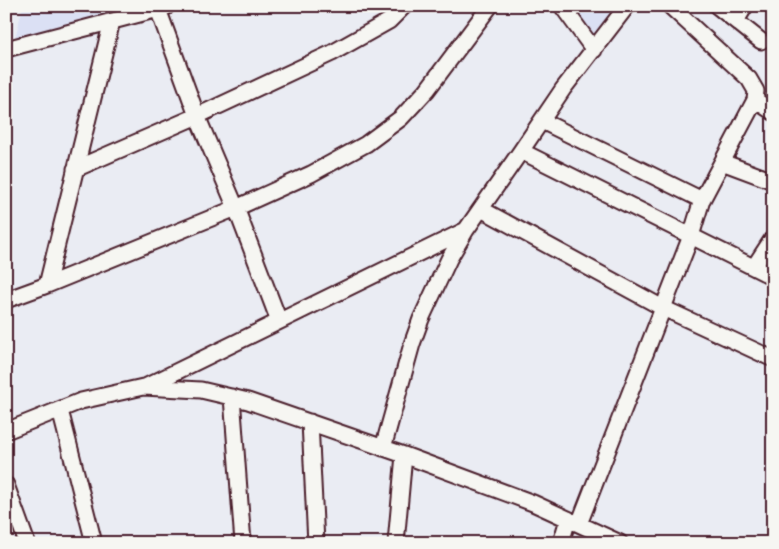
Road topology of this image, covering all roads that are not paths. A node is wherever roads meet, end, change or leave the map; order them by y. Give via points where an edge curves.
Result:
1 (404, 6) edge
2 (490, 6) edge
3 (562, 6) edge
4 (628, 6) edge
5 (670, 6) edge
6 (717, 6) edge
7 (745, 6) edge
8 (163, 8) edge
9 (112, 21) junction
10 (736, 21) junction
11 (762, 41) dead end
12 (6, 49) edge
13 (594, 50) junction
14 (755, 100) junction
15 (773, 112) edge
16 (197, 116) junction
17 (542, 120) junction
18 (521, 152) junction
19 (722, 162) junction
20 (75, 169) junction
21 (773, 181) edge
22 (702, 200) junction
23 (236, 208) junction
24 (481, 209) junction
25 (466, 230) junction
26 (691, 236) junction
27 (773, 238) edge
28 (754, 267) junction
29 (773, 276) edge
30 (47, 285) junction
31 (6, 300) edge
32 (663, 308) junction
33 (279, 321) junction
34 (773, 359) edge
35 (143, 387) junction
36 (232, 397) junction
37 (60, 410) junction
38 (310, 422) junction
39 (6, 431) edge
40 (383, 448) junction
41 (404, 455) junction
42 (6, 485) edge
43 (573, 521) junction
44 (27, 543) edge
45 (94, 543) edge
46 (243, 543) edge
47 (316, 543) edge
48 (396, 543) edge
49 (561, 543) edge
50 (620, 543) edge

1 - 16 street via 389,21 340,49
2 - 23 street via 402,118 366,144 311,174
3 - 13 street
4 - 13 street
5 - 14 street via 749,79 756,91
6 - 10 street
7 - 10 street
8 - 9 street
8 - 16 street
9 - 12 street
9 - 20 street
10 - 11 street
13 - 17 street
14 - 15 street
14 - 19 street
16 - 20 street
16 - 23 street
17 - 18 street
17 - 22 street
18 - 24 street
18 - 26 street
19 - 21 street
19 - 22 street
20 - 30 street
22 - 26 street
23 - 30 street
23 - 33 street
24 - 25 street
24 - 32 street
25 - 33 street
25 - 40 street via 421,318
26 - 28 street
26 - 32 street
27 - 28 street
28 - 29 street
30 - 31 street
32 - 34 street
32 - 43 street
33 - 35 street
35 - 36 street via 201,390
35 - 37 street via 81,401
36 - 38 street
36 - 46 street
37 - 39 street
37 - 45 street
38 - 40 street
38 - 47 street
40 - 41 street
41 - 43 street
41 - 48 street
42 - 44 street
43 - 49 street
43 - 50 street

